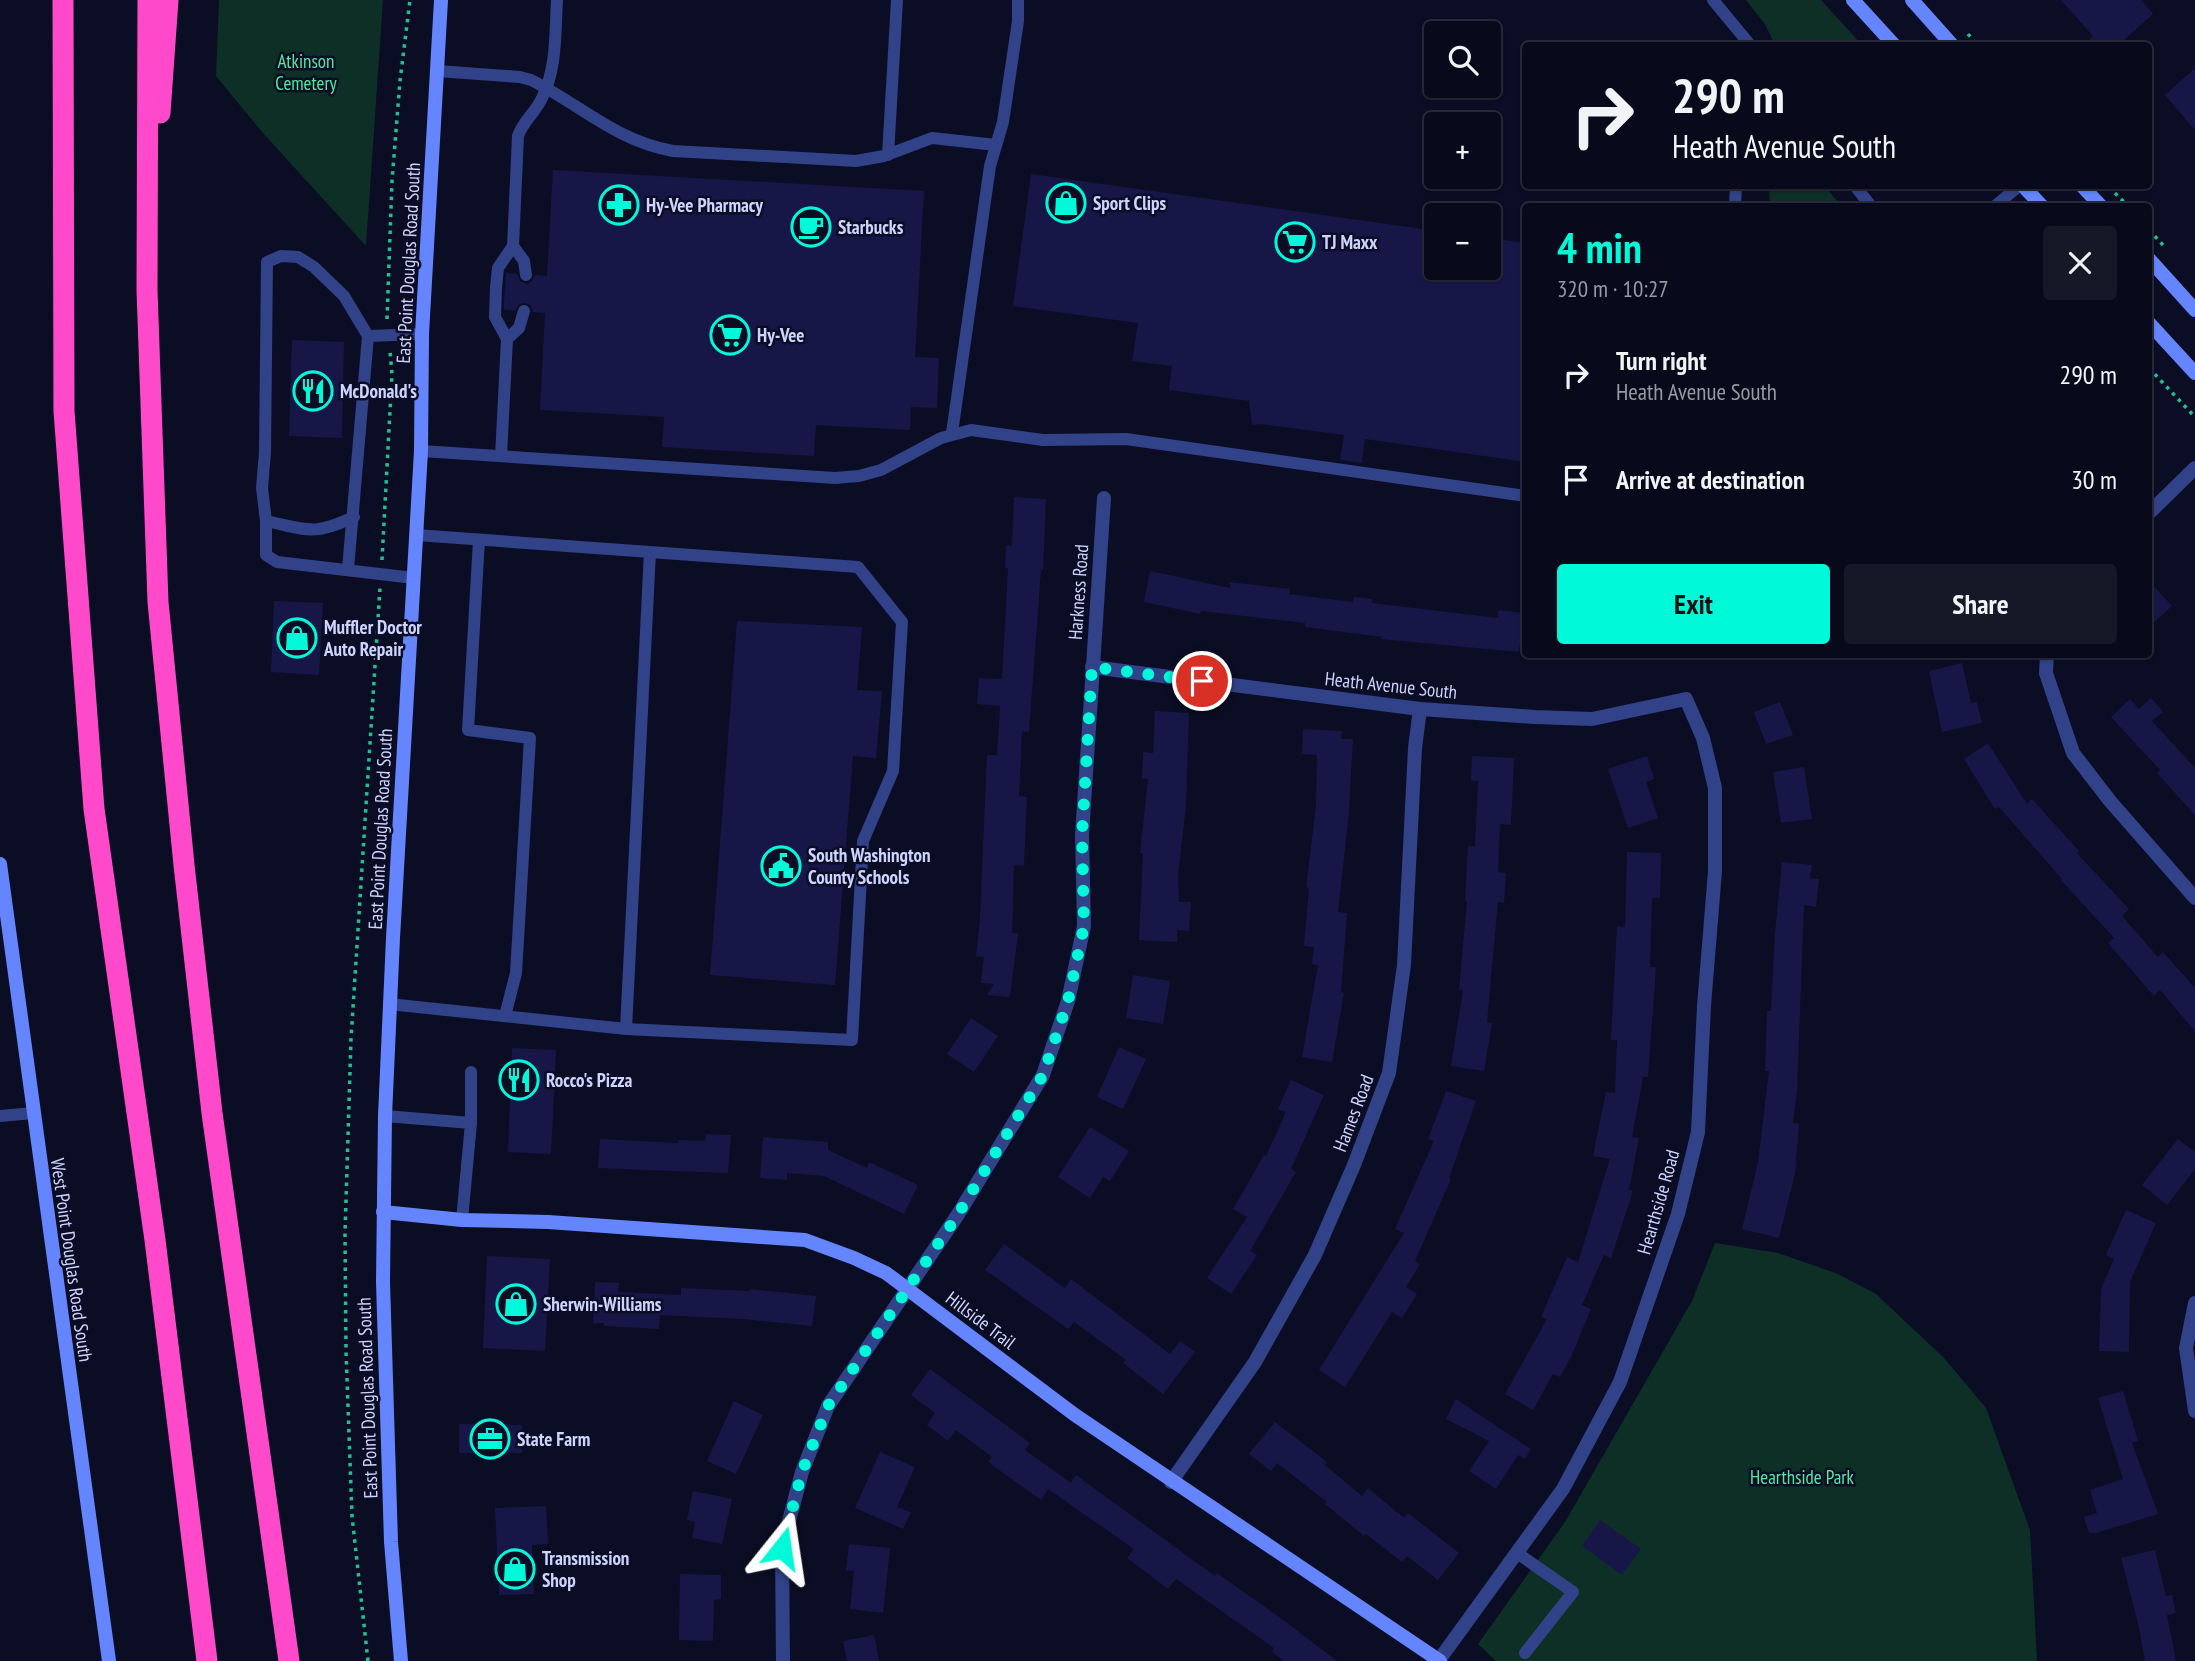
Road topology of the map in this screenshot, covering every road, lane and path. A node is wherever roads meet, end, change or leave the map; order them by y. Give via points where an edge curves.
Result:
1 (63, 0) edge
2 (148, 0) edge
3 (168, 0) edge
4 (410, 0) edge
5 (441, 0) edge
6 (557, 0) edge
7 (897, 0) edge
8 (1018, 0) edge
9 (1713, 0) edge
10 (1853, 0) edge
11 (1912, 0) edge
12 (1748, 42) edge
13 (1891, 42) edge
14 (1949, 42) edge
15 (437, 71) junction
16 (546, 89) junction
17 (996, 145) junction
18 (888, 155) junction
19 (1857, 189) edge
20 (2017, 189) edge
21 (2024, 189) edge
22 (2085, 189) edge
23 (2112, 189) edge
24 (1869, 203) edge
25 (1999, 203) edge
26 (2039, 203) edge
27 (2098, 203) edge
28 (2125, 203) edge
29 (513, 246) junction
30 (2152, 262) edge
31 (526, 275) dead end
32 (147, 290) junction
33 (2195, 310) edge
34 (524, 312) dead end
35 (2152, 326) edge
36 (422, 334) junction
37 (389, 335) junction
38 (368, 336) junction
39 (507, 339) junction
40 (2152, 371) edge
41 (2195, 373) edge
42 (2195, 417) edge
43 (952, 433) junction
44 (421, 451) junction
45 (501, 456) junction
46 (2195, 468) edge
47 (1522, 495) edge
48 (1104, 498) dead end
49 (2152, 510) edge
50 (354, 517) junction
51 (266, 521) junction
52 (416, 535) junction
53 (479, 540) junction
54 (650, 552) junction
55 (348, 569) junction
56 (381, 575) junction
57 (414, 578) junction
58 (2047, 658) edge
59 (1092, 667) junction
60 (1686, 699) joint
61 (1420, 709) junction
62 (0, 864) edge
63 (2195, 898) edge
64 (389, 1004) junction
65 (505, 1016) junction
66 (626, 1029) junction
67 (471, 1072) dead end
68 (33, 1113) junction
69 (0, 1116) edge
70 (385, 1116) junction
71 (471, 1124) junction
72 (383, 1212) junction
73 (462, 1220) junction
74 (907, 1288) junction
75 (2195, 1303) edge
76 (2195, 1411) edge
77 (1171, 1482) junction
78 (1517, 1553) junction
79 (1525, 1653) dead end
80 (109, 1661) edge
81 (208, 1661) edge
82 (289, 1661) edge
83 (368, 1661) edge
84 (401, 1661) edge
85 (783, 1661) edge
86 (1440, 1661) edge

1 - 81 highway via 64,411 94,809
2 - 32 highway
3 - 32 highway
4 - 37 path via 393,181 386,308
5 - 15 street, East Point Douglas Road South
6 - 16 lane via 554,57
7 - 18 lane
8 - 17 lane
9 - 12 lane
10 - 13 street
11 - 14 street
15 - 16 lane via 520,77
15 - 36 street, East Point Douglas Road South
16 - 18 lane via 621,135 661,149 856,160
16 - 29 lane via 518,136
17 - 18 lane via 932,138
17 - 43 lane
19 - 24 lane
20 - 25 lane
21 - 26 street
22 - 27 street
23 - 28 path
29 - 31 lane via 524,261
29 - 39 lane via 497,272 495,317
30 - 33 street
32 - 82 highway via 158,602 184,865 212,1112
34 - 39 lane via 519,328
35 - 41 street
36 - 37 lane
36 - 44 street, East Point Douglas Road South
37 - 38 lane
37 - 56 path via 392,374
38 - 50 lane
38 - 51 lane via 344,296 314,267 298,257 281,256 267,262 262,488
39 - 45 lane
40 - 42 path
43 - 45 lane via 881,470 843,478
43 - 47 lane via 971,430 1058,440 1120,438
44 - 45 lane
44 - 52 street, East Point Douglas Road South
46 - 49 street
48 - 59 street, Harkness Road
50 - 51 lane via 329,529 305,531
50 - 55 lane
51 - 55 lane via 266,555 270,559
52 - 53 lane
52 - 57 street, East Point Douglas Road South
53 - 54 lane
53 - 65 lane via 468,730 530,738 516,973
54 - 66 lane
54 - 66 lane via 858,567 902,622 897,742 893,772 863,841 852,1040
55 - 56 lane
56 - 57 lane
56 - 83 path via 351,1039 345,1233 352,1516
57 - 64 street, East Point Douglas Road South
58 - 63 street via 2046,673 2073,753
59 - 61 street, Heath Avenue South
59 - 74 street, Harkness Road via 1082,835 1084,926 1068,1001 1043,1075
60 - 61 street, Heath Avenue South via 1592,719
60 - 78 street, Hearthside Road via 1703,738 1715,788 1715,871 1698,1132 1678,1214 1620,1382 1563,1489
61 - 77 street, Hames Road via 1404,965 1389,1073 1315,1255 1255,1362
62 - 68 street, West Point Douglas Road South
64 - 65 lane
64 - 70 street, East Point Douglas Road South
65 - 66 lane
67 - 71 lane
68 - 69 lane
68 - 80 street, West Point Douglas Road South
70 - 71 lane
70 - 72 street, East Point Douglas Road South
71 - 73 lane
72 - 73 street, Hillside Trail
72 - 84 street, East Point Douglas Road South via 391,1542
73 - 74 street, Hillside Trail via 805,1240 886,1273
74 - 77 street, Hillside Trail via 1075,1416
74 - 85 street, Harkness Road via 828,1406 802,1472 782,1548
75 - 76 street via 2186,1348
77 - 86 street, Hillside Trail
78 - 79 lane via 1573,1592
78 - 86 street, Hearthside Road

